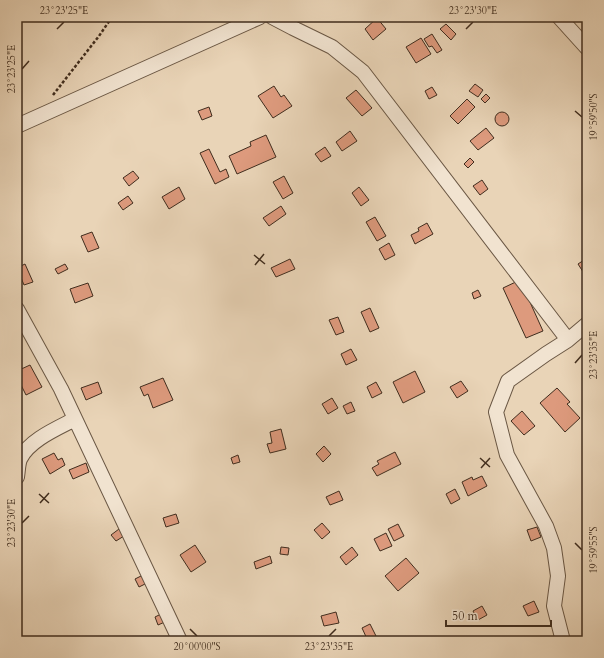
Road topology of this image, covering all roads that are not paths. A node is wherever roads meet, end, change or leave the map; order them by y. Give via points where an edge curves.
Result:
1 (260, 17) edge
2 (272, 17) edge
3 (558, 17) edge
4 (587, 48) edge
5 (17, 126) edge
6 (17, 309) edge
7 (587, 324) edge
8 (568, 340) junction
9 (75, 420) junction
10 (17, 477) edge
11 (180, 641) edge
12 (563, 641) edge

1 - 5 street
2 - 8 street via 332,47 363,72
3 - 4 street
6 - 9 street
7 - 8 street
8 - 12 street via 508,381 496,412 507,454 546,526 554,548 558,576 554,606
9 - 10 street via 30,445 20,459
9 - 11 street

